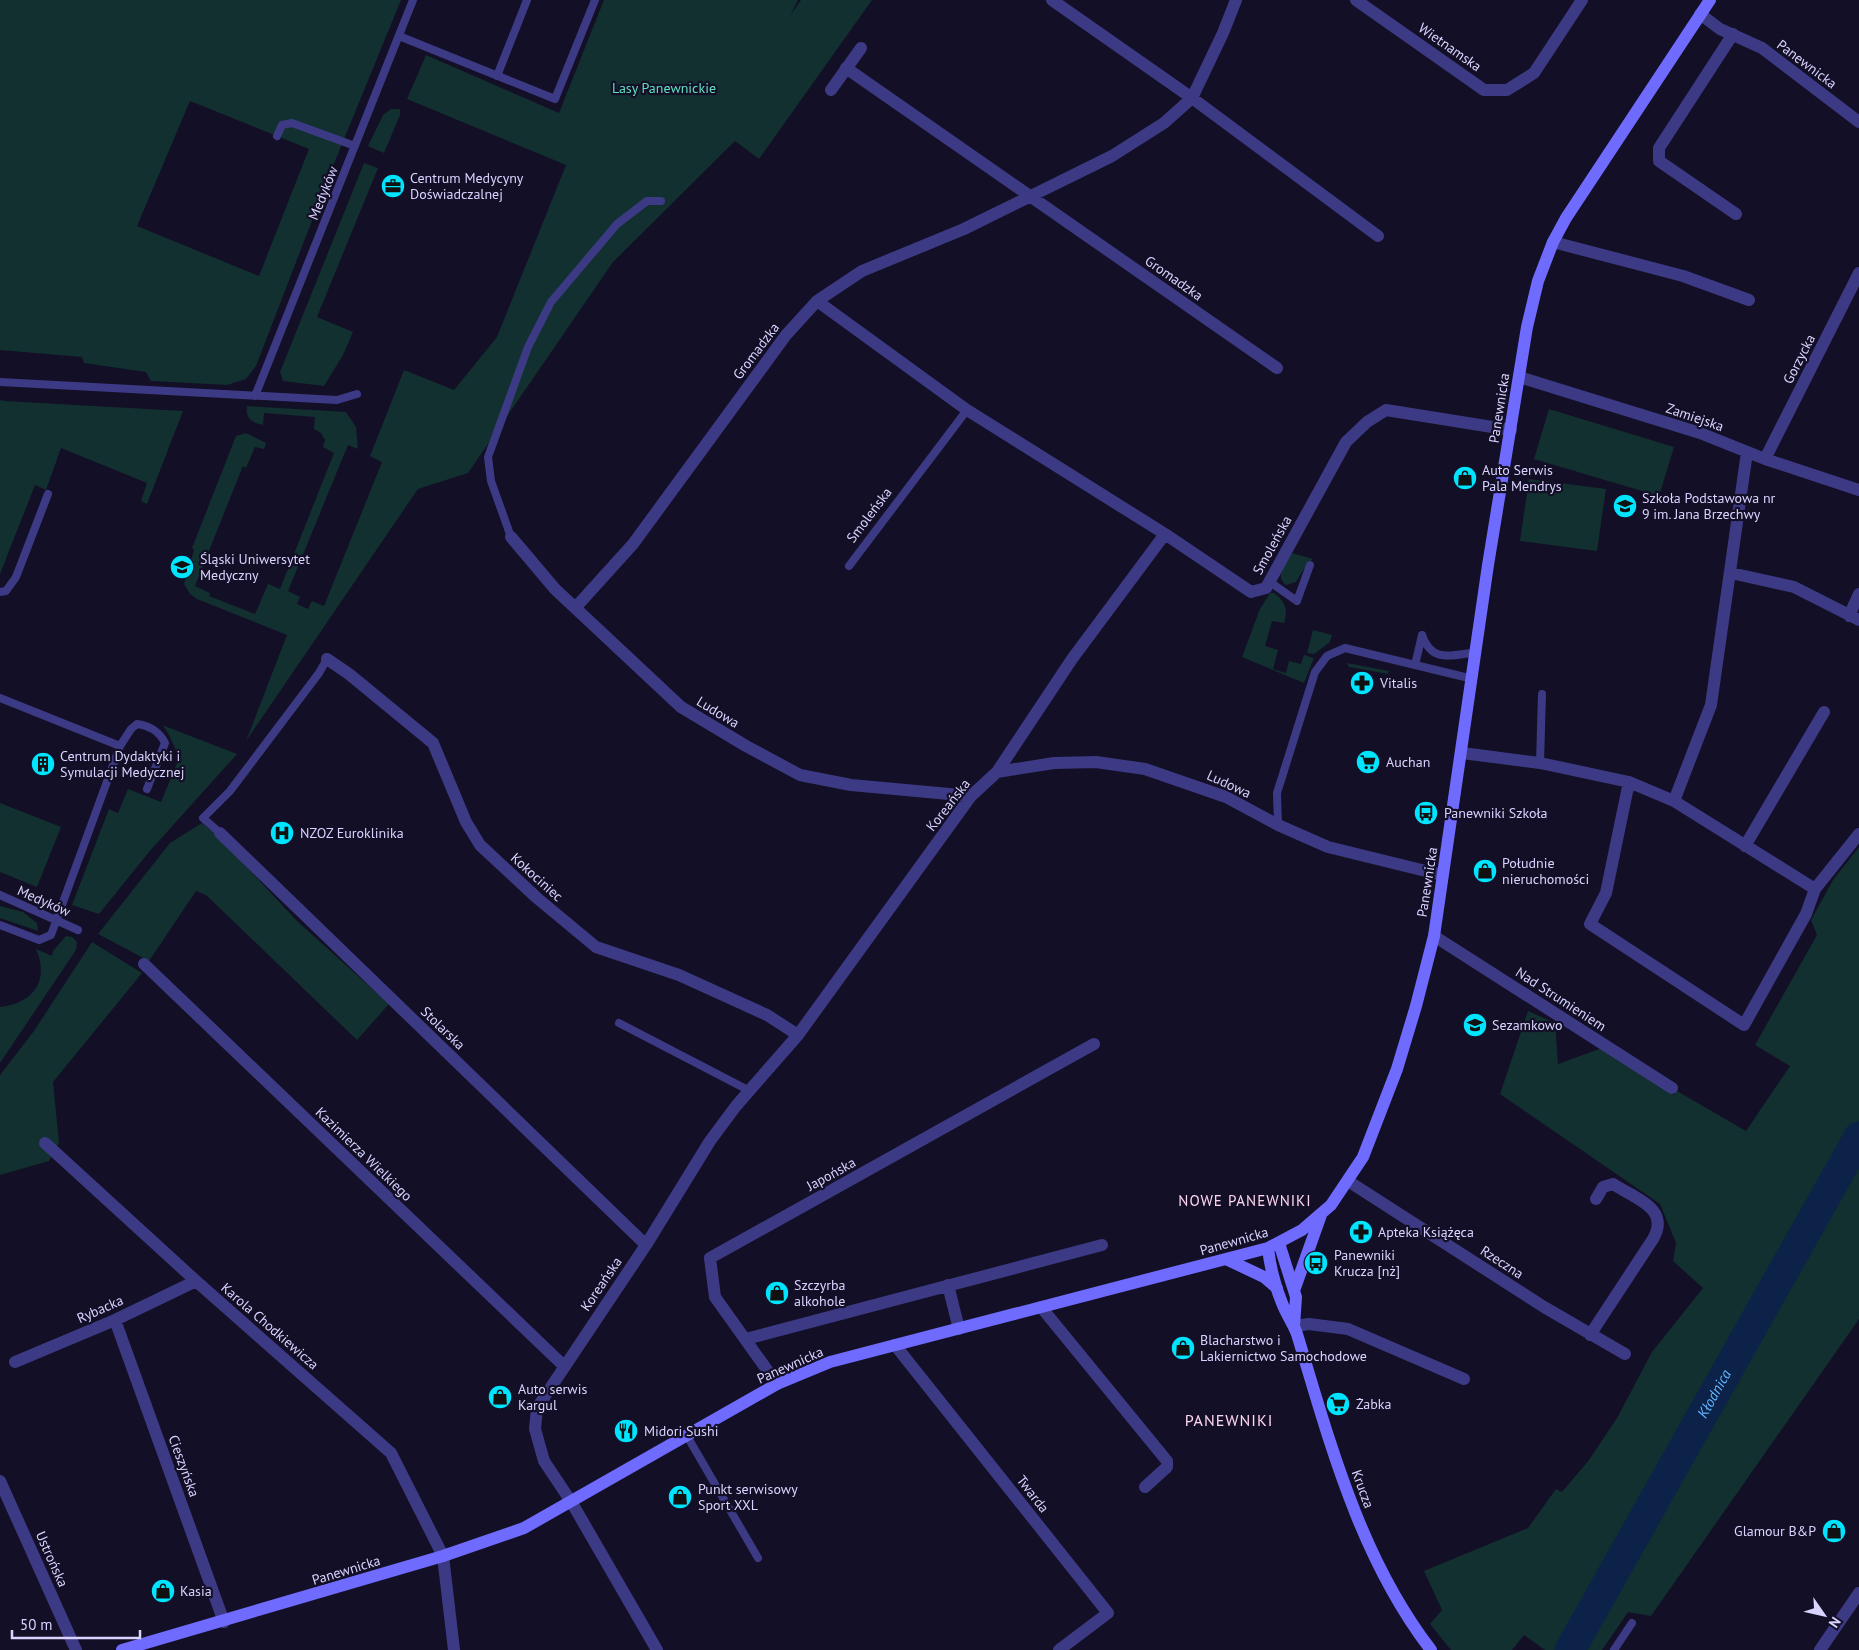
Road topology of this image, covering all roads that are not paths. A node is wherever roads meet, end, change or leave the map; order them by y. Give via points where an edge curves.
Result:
1 (413, 0) edge
2 (527, 0) edge
3 (595, 0) edge
4 (1052, 0) edge
5 (1236, 0) edge
6 (1356, 0) edge
7 (1582, 0) edge
8 (1710, 0) edge
9 (1700, 14) junction
10 (1733, 34) junction
11 (399, 36) junction
12 (861, 48) dead end
13 (846, 68) junction
14 (497, 76) junction
15 (831, 90) dead end
16 (1192, 98) junction
17 (1859, 122) edge
18 (277, 136) dead end
19 (355, 146) junction
20 (1029, 196) junction
21 (661, 201) dead end
22 (1736, 214) dead end
23 (1378, 236) dead end
24 (1553, 242) junction
25 (1859, 273) edge
26 (1749, 300) dead end
27 (817, 302) junction
28 (1277, 368) dead end
29 (1519, 377) junction
30 (0, 382) edge
31 (357, 394) dead end
32 (256, 396) junction
33 (967, 410) junction
34 (1511, 430) junction
35 (1747, 452) junction
36 (1765, 458) junction
37 (1859, 490) edge
38 (48, 494) dead end
39 (1165, 534) junction
40 (511, 537) joint
41 (1310, 565) dead end
42 (849, 566) dead end
43 (1731, 573) junction
44 (1270, 582) junction
45 (0, 592) edge
46 (1859, 594) edge
47 (576, 607) junction
48 (1854, 618) edge
49 (1477, 652) junction
50 (327, 659) joint
51 (1415, 665) junction
52 (1473, 679) junction
53 (1542, 694) dead end
54 (0, 698) edge
55 (1824, 712) dead end
56 (120, 746) junction
57 (1462, 753) junction
58 (1540, 763) junction
59 (996, 772) junction
60 (1628, 782) junction
61 (147, 789) dead end
62 (971, 796) junction
63 (1674, 802) junction
64 (1278, 825) junction
65 (220, 833) joint
66 (1859, 834) edge
67 (1745, 846) junction
68 (1442, 875) junction
69 (1815, 889) junction
70 (0, 895) edge
71 (56, 919) junction
72 (0, 925) edge
73 (78, 930) dead end
74 (1434, 936) junction
75 (144, 964) dead end
76 (619, 1023) dead end
77 (798, 1035) junction
78 (1094, 1044) dead end
79 (1672, 1088) dead end
80 (750, 1092) junction
81 (45, 1143) dead end
82 (1348, 1182) junction
83 (1596, 1199) dead end
84 (1322, 1213) junction
85 (646, 1245) junction
86 (1102, 1245) dead end
87 (1274, 1246) junction
88 (1226, 1260) junction
89 (196, 1281) junction
90 (948, 1285) junction
91 (1277, 1288) junction
92 (1294, 1288) junction
93 (1041, 1307) junction
94 (115, 1320) junction
95 (1294, 1326) junction
96 (959, 1329) junction
97 (1590, 1335) junction
98 (746, 1339) junction
99 (895, 1345) junction
100 (1626, 1354) dead end
101 (15, 1362) dead end
102 (564, 1366) junction
103 (1464, 1379) dead end
104 (777, 1384) junction
105 (688, 1436) junction
106 (0, 1481) edge
107 (1145, 1487) dead end
108 (572, 1503) junction
109 (443, 1556) junction
110 (758, 1558) dead end
111 (1859, 1592) edge
112 (224, 1622) junction
113 (1632, 1623) dead end
114 (76, 1650) edge
115 (122, 1650) edge
116 (454, 1650) edge
117 (656, 1650) edge
118 (1059, 1650) edge
119 (1431, 1650) edge
120 (1614, 1650) edge
121 (1820, 1650) edge

1 - 11 lane, Medyków
2 - 14 lane
3 - 14 lane via 555,99
4 - 16 street
5 - 16 street, Gromadzka via 1224,33
6 - 7 street, Wietnamska via 1484,90 1507,90 1534,73
8 - 9 street, Panewnicka
9 - 10 street, Panewnicka
9 - 24 street, Panewnicka via 1603,158
10 - 17 street, Panewnicka via 1762,48
10 - 22 street via 1659,148 1659,161
11 - 14 lane
11 - 19 lane, Medyków
12 - 13 street
13 - 15 street
13 - 20 street, Gromadzka
16 - 20 street, Gromadzka via 1164,123 1112,156
16 - 23 street
18 - 19 lane via 282,126 292,123
19 - 32 lane, Medyków
20 - 27 street, Gromadzka via 964,229 862,272
20 - 28 street, Gromadzka
21 - 40 lane via 647,201 617,224 552,302 528,347 488,457 491,481
24 - 26 street via 1683,276
24 - 29 street, Panewnicka via 1538,281
25 - 36 street, Gorzycka
27 - 33 street, Smoleńska
27 - 47 street, Gromadzka via 786,335 632,544
29 - 34 street, Panewnicka
29 - 35 street, Zamiejska via 1700,433
30 - 32 lane
31 - 32 lane via 337,400
33 - 39 street, Smoleńska
33 - 42 lane, Smoleńska
34 - 44 street, Smoleńska via 1386,410 1373,418 1346,442
34 - 49 street, Panewnicka
35 - 36 street, Zamiejska
35 - 43 street
36 - 37 street, Zamiejska
38 - 45 lane via 16,577 6,591
39 - 44 street, Smoleńska via 1251,592 1266,588
39 - 59 street, Koreańska via 1072,659
40 - 47 street, Ludowa via 555,589
41 - 44 lane via 1297,601
43 - 48 street via 1794,588
43 - 63 street via 1710,705
46 - 48 street
47 - 62 street, Ludowa via 681,707 800,775 851,785
49 - 51 lane via 1434,654 1427,649 1422,635
49 - 52 street, Panewnicka
50 - 65 lane via 230,791 204,818
50 - 77 street, Kokociniec via 433,743 466,822 480,845 536,898 596,947 679,975 767,1015
51 - 52 lane
51 - 64 lane via 1345,648 1327,656 1314,672 1277,793
52 - 57 street, Panewnicka
53 - 58 lane
54 - 56 lane
55 - 67 street
56 - 61 lane via 137,724 160,733 165,743
56 - 71 lane
57 - 58 street
57 - 68 street, Panewnicka
58 - 60 street
59 - 62 street, Koreańska
59 - 64 street, Ludowa via 1054,763 1096,762 1145,769 1226,797
60 - 63 street
60 - 69 street via 1606,893 1590,924 1744,1025 1806,914
62 - 77 street, Koreańska
63 - 67 street
64 - 68 street, Ludowa via 1328,847
65 - 85 street, Stolarska
66 - 69 street
67 - 69 street
68 - 74 street, Panewnicka
70 - 71 lane, Medyków
71 - 72 lane via 51,935 39,940
71 - 73 lane, Medyków
74 - 79 street, Nad Strumieniem
74 - 82 street, Panewnicka via 1394,1078 1370,1142
75 - 102 street, Kazimierza Wielkiego
76 - 80 lane
77 - 80 street, Koreańska
78 - 98 street, Japońska via 710,1258 715,1297
80 - 85 street, Koreańska via 710,1141
81 - 89 street, Karola Chodkiewicza
82 - 84 street, Panewnicka
82 - 97 street, Rzeczna
83 - 97 street via 1603,1187 1613,1184 1651,1207 1659,1224 1653,1240
84 - 87 street, Panewnicka via 1302,1230
84 - 92 street
85 - 102 street, Koreańska
86 - 90 street
87 - 88 street, Panewnicka
87 - 91 street, Krucza
87 - 92 street, Krucza
88 - 91 street via 1264,1277
88 - 93 street, Panewnicka
89 - 94 street, Rybacka
89 - 109 street, Karola Chodkiewicza via 391,1453
90 - 96 street
90 - 98 street
91 - 95 street, Krucza
92 - 95 street, Krucza
93 - 96 street, Panewnicka
93 - 107 street via 1167,1461 1167,1467
94 - 101 street, Rybacka
94 - 112 street, Cieszyńska
95 - 103 street via 1310,1324 1348,1329
95 - 119 street, Krucza via 1349,1499 1382,1573
96 - 99 street, Panewnicka
97 - 100 street, Rzeczna
98 - 104 street, Japońska
99 - 104 street, Panewnicka via 830,1362
99 - 118 street, Twarda via 1108,1614
102 - 108 street, Koreańska via 537,1408 535,1428 544,1461
104 - 105 street, Panewnicka
105 - 108 street, Panewnicka
105 - 110 lane
106 - 114 street, Ustrońska
108 - 109 street, Panewnicka via 524,1528
108 - 117 street
109 - 112 street, Panewnicka
109 - 116 street
111 - 121 street
112 - 115 street, Panewnicka
113 - 120 lane

